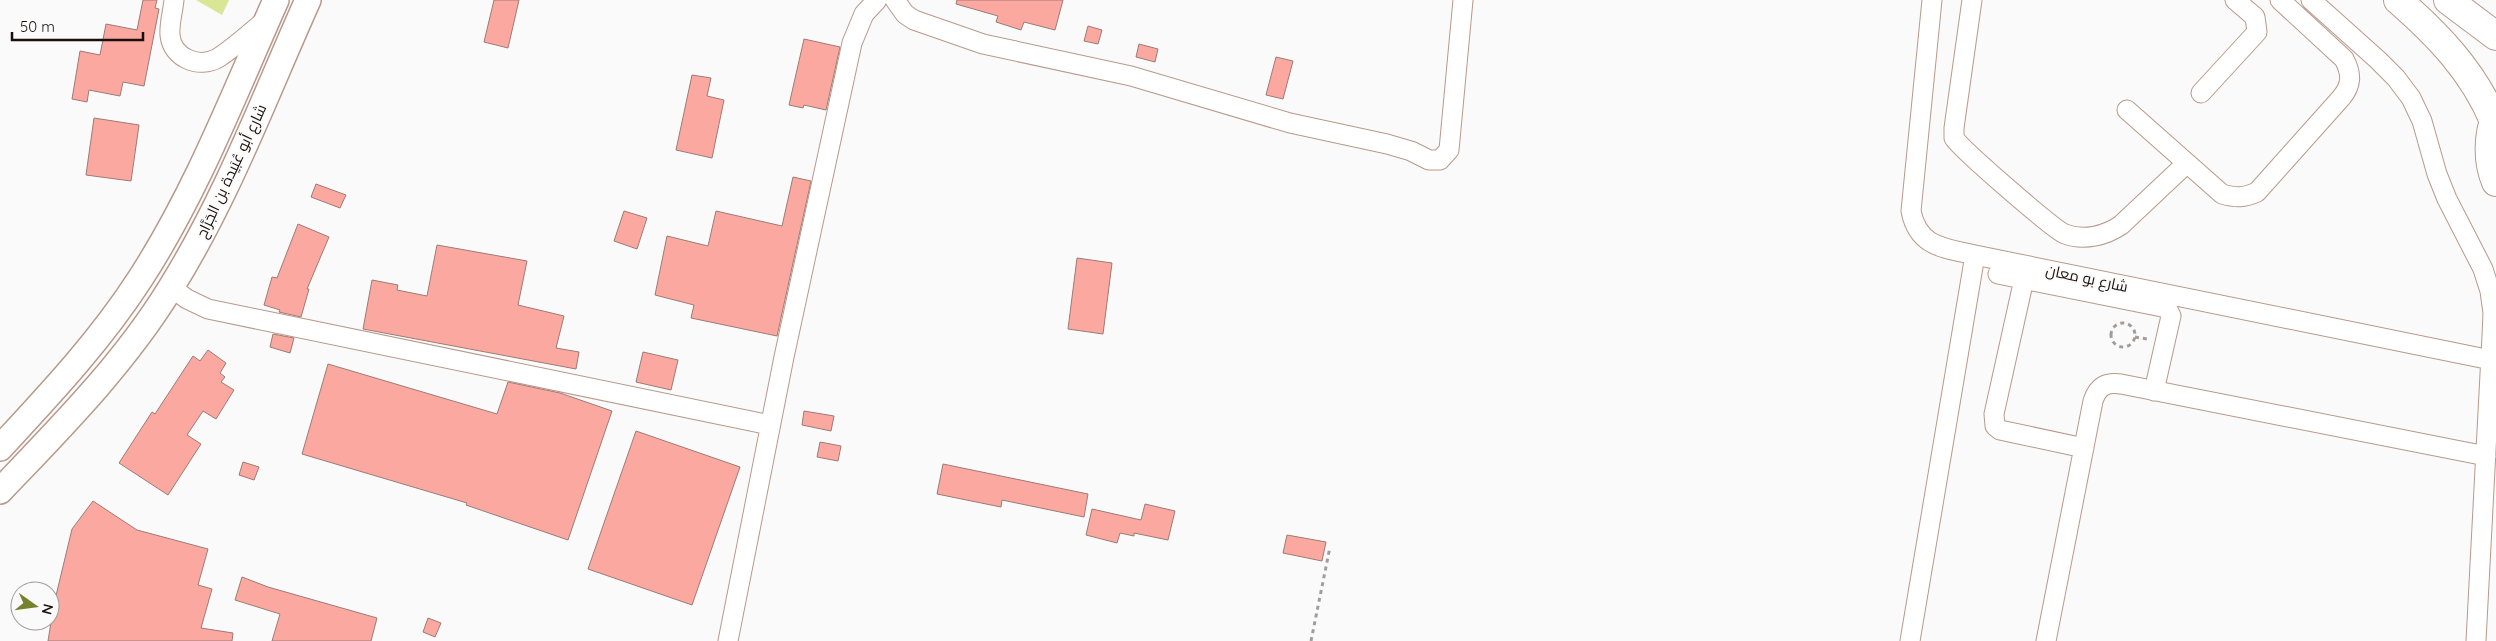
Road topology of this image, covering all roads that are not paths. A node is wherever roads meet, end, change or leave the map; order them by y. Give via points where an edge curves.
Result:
1 (174, 0) edge
2 (308, 0) edge
3 (877, 0) edge
4 (894, 0) edge
5 (1463, 0) edge
6 (1932, 0) edge
7 (1972, 0) edge
8 (2235, 0) edge
9 (2280, 0) edge
10 (2311, 0) edge
11 (2398, 0) edge
12 (2448, 0) edge
13 (272, 9) edge
14 (2496, 36) edge
15 (2201, 93) dead end
16 (2127, 110) dead end
17 (2495, 118) edge
18 (2187, 163) junction
19 (2496, 182) edge
20 (1975, 255) junction
21 (1998, 274) dead end
22 (2024, 279) junction
23 (172, 287) junction
24 (2491, 360) junction
25 (2154, 391) junction
26 (770, 425) junction
27 (0, 448) edge
28 (2084, 448) junction
29 (2486, 456) junction
30 (0, 491) edge
31 (728, 641) edge
32 (1910, 641) edge
33 (2046, 641) edge
34 (2476, 641) edge

1 - 13 street via 170,36 177,51 190,62 216,59
2 - 23 main road, شارع أبو عُبَيدة بن الجَرَّاح via 232,176
3 - 26 street via 864,14 852,43
4 - 5 street via 914,20 983,44 1131,76 1290,123 1386,144 1434,161 1444,158 1449,150
6 - 20 street, شارع بو معان via 1911,211 1916,229 1929,242
7 - 18 street via 1954,138 2055,228 2077,236 2108,233
8 - 15 street via 2255,17 2257,32
9 - 18 street via 2344,59 2350,75 2346,92 2266,183 2246,197 2222,194
10 - 24 street via 2384,66 2411,98 2422,121 2436,174 2483,269 2490,291 2493,313
11 - 17 highway via 2463,66
12 - 14 highway
13 - 27 main road, شارع أبو عُبَيدة بن الجَرَّاح via 184,203 140,280 90,350
16 - 18 street
17 - 19 highway via 2489,150
20 - 24 street, شارع بو معان
20 - 32 street
21 - 22 street
22 - 25 street via 2167,308 2171,316
22 - 28 street via 1994,414 1995,426
23 - 26 street via 217,311
23 - 30 main road, شارع أبو عُبَيدة بن الجَرَّاح via 91,395
24 - 29 street
25 - 28 street via 2112,383 2103,385 2093,401
25 - 29 street
26 - 31 street
28 - 33 street
29 - 34 street

